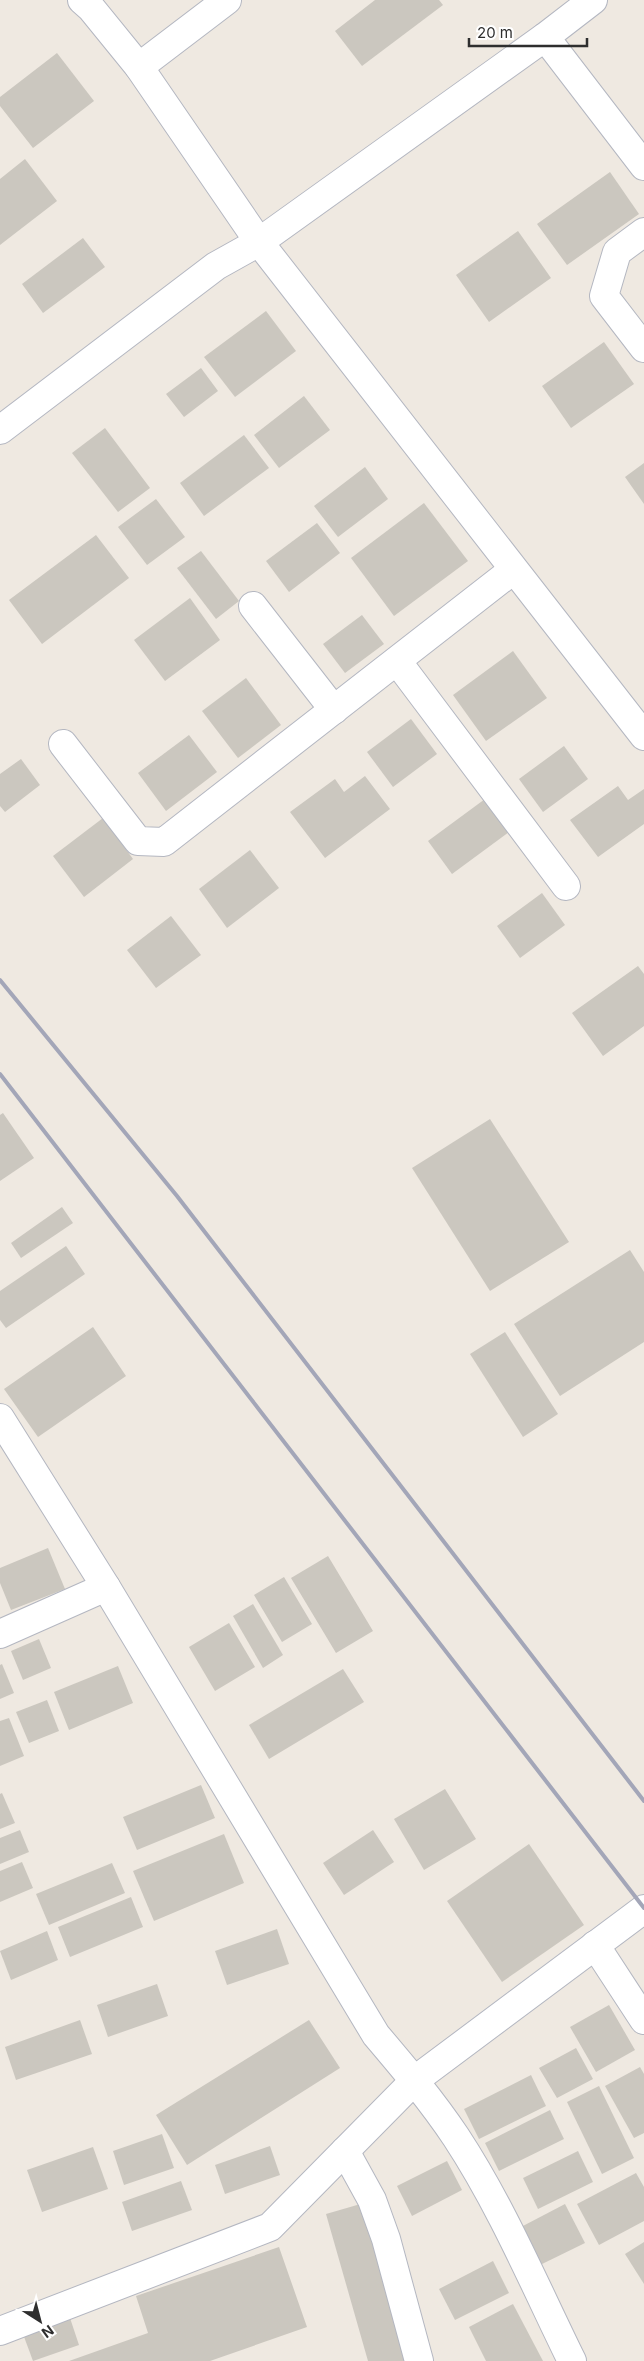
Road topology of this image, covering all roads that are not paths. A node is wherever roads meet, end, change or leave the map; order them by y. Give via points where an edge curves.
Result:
1 (82, 0) edge
2 (228, 0) edge
3 (588, 1) edge
4 (545, 37) junction
5 (139, 67) junction
6 (644, 166) edge
7 (644, 232) edge
8 (259, 242) junction
9 (644, 348) edge
10 (0, 430) edge
11 (513, 570) junction
12 (253, 606) dead end
13 (396, 661) junction
14 (334, 710) junction
15 (644, 736) edge
16 (63, 744) dead end
17 (566, 886) dead end
18 (0, 1418) edge
19 (106, 1587) junction
20 (0, 1634) edge
21 (644, 1909) edge
22 (595, 1945) junction
23 (644, 2020) edge
24 (415, 2080) junction
25 (345, 2151) junction
26 (0, 2331) edge
27 (419, 2361) edge
28 (572, 2361) edge

1 - 5 street
2 - 5 street
3 - 4 street
4 - 6 street
4 - 8 street
5 - 8 street
7 - 9 street via 617,252 604,296
8 - 10 street via 216,266
8 - 11 street
11 - 13 street
11 - 15 street
12 - 14 street
13 - 14 street
13 - 17 street
14 - 16 street via 164,842 138,841
18 - 19 street
19 - 20 street
19 - 24 street via 376,2035
21 - 22 street
22 - 23 street
22 - 24 street
24 - 25 street
24 - 28 street via 456,2136 480,2176
25 - 26 street via 270,2227
25 - 27 street via 372,2200 386,2239

